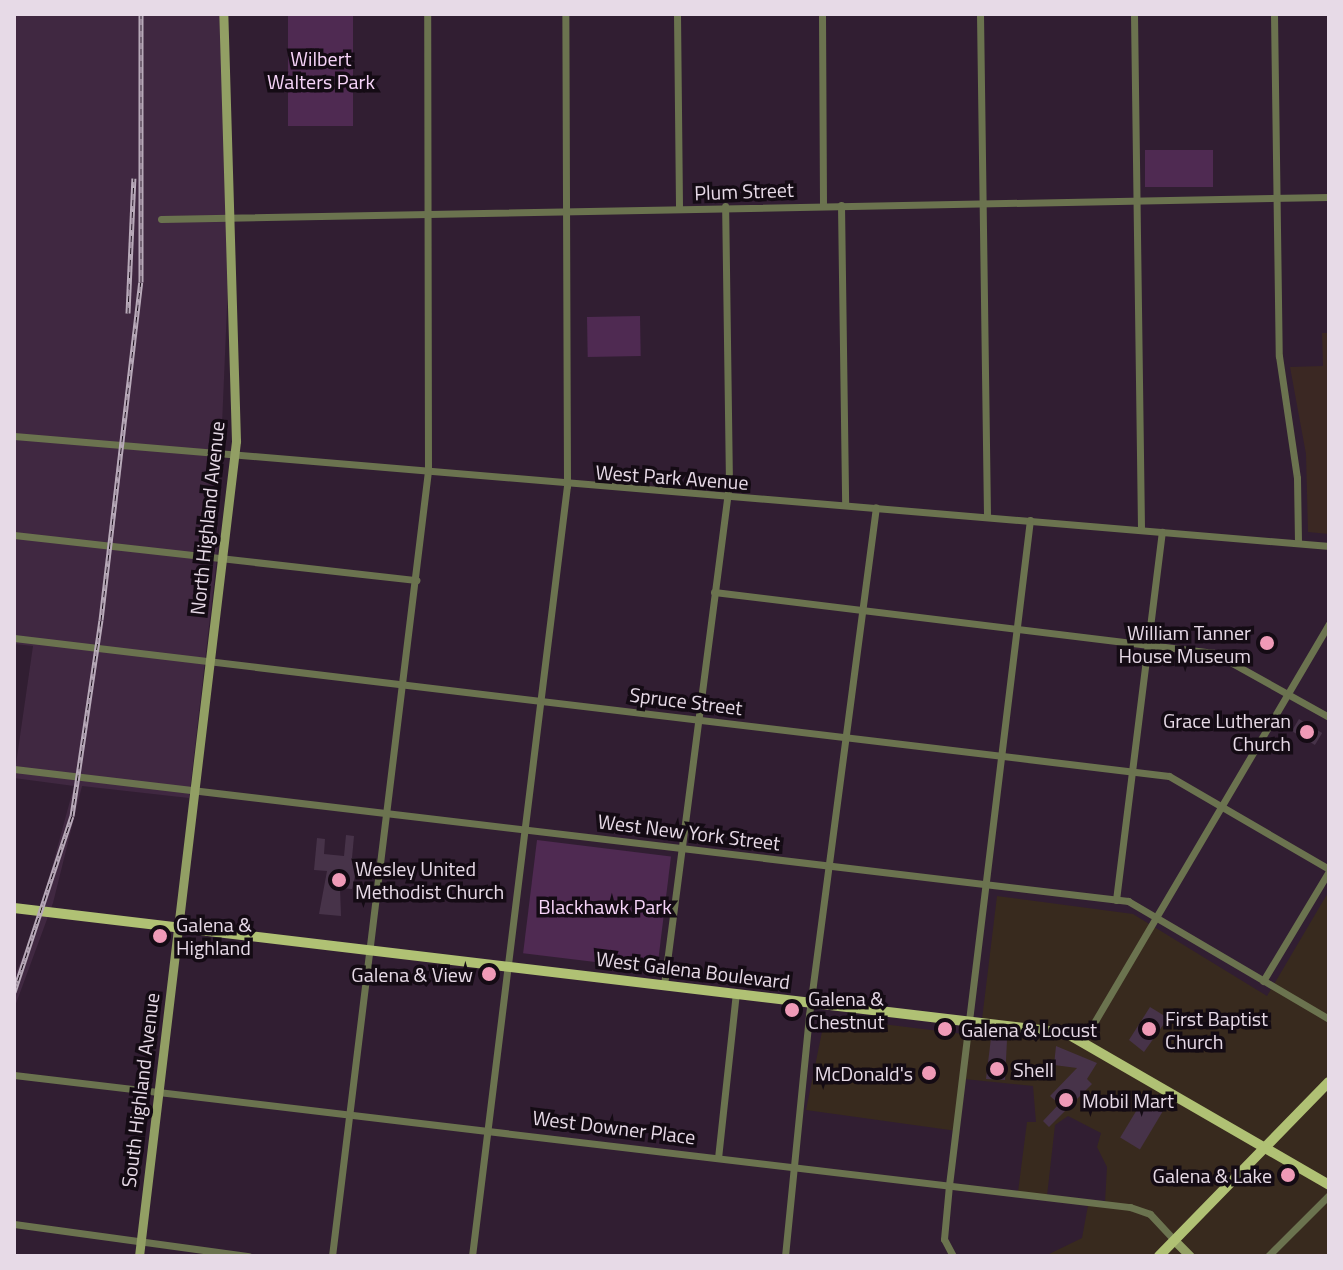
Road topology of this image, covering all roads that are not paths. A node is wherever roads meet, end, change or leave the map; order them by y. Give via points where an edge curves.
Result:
1 (223, 14) edge
2 (427, 14) edge
3 (565, 14) edge
4 (677, 14) edge
5 (822, 14) edge
6 (980, 14) edge
7 (1134, 14) edge
8 (1274, 14) edge
9 (1274, 197) junction
10 (1329, 197) edge
11 (1133, 199) junction
12 (980, 200) junction
13 (823, 205) junction
14 (841, 205) junction
15 (725, 206) junction
16 (679, 209) junction
17 (568, 211) junction
18 (429, 213) junction
19 (229, 216) junction
20 (161, 219) dead end
21 (14, 436) edge
22 (235, 451) junction
23 (428, 471) junction
24 (567, 486) junction
25 (727, 497) junction
26 (845, 505) junction
27 (876, 507) junction
28 (987, 517) junction
29 (1030, 520) junction
30 (1141, 530) junction
31 (1162, 532) junction
32 (14, 535) edge
33 (1298, 543) junction
34 (1329, 546) edge
35 (222, 557) junction
36 (416, 580) junction
37 (714, 592) junction
38 (864, 610) junction
39 (1329, 623) edge
40 (1017, 628) junction
41 (14, 638) edge
42 (1148, 644) junction
43 (210, 662) junction
44 (403, 685) junction
45 (1288, 692) junction
46 (543, 700) junction
47 (1329, 717) edge
48 (698, 719) junction
49 (848, 736) junction
50 (1001, 756) junction
51 (14, 769) edge
52 (1132, 771) junction
53 (194, 790) junction
54 (1222, 803) junction
55 (387, 813) junction
56 (528, 829) junction
57 (683, 847) junction
58 (831, 865) junction
59 (1329, 870) edge
60 (985, 884) junction
61 (1116, 900) junction
62 (14, 908) edge
63 (1156, 914) junction
64 (177, 928) junction
65 (371, 949) junction
66 (512, 967) junction
67 (1263, 981) junction
68 (664, 985) junction
69 (736, 993) junction
70 (813, 1002) junction
71 (1329, 1019) edge
72 (968, 1020) junction
73 (1085, 1038) junction
74 (14, 1075) edge
75 (1329, 1082) edge
76 (158, 1092) junction
77 (349, 1114) junction
78 (488, 1131) junction
79 (1266, 1148) junction
80 (718, 1158) junction
81 (794, 1167) junction
82 (949, 1185) junction
83 (1329, 1185) edge
84 (1329, 1195) edge
85 (14, 1224) edge
86 (141, 1239) junction
87 (1175, 1241) junction
88 (139, 1256) edge
89 (249, 1256) edge
90 (332, 1256) edge
91 (472, 1256) edge
92 (785, 1256) edge
93 (953, 1256) edge
94 (1159, 1256) edge
95 (1190, 1256) edge
96 (1268, 1256) edge

1 - 19 street, North Highland Avenue
2 - 18 street
3 - 17 street
4 - 16 street
5 - 13 street
6 - 12 street
7 - 11 street
8 - 9 street
9 - 10 street, Plum Street
9 - 11 street, Plum Street
9 - 33 street via 1279,356 1297,478
11 - 12 street, Plum Street
11 - 30 street
12 - 14 street, Plum Street
12 - 28 street
13 - 14 street, Plum Street
13 - 15 street, Plum Street
14 - 26 street
15 - 16 street, Plum Street
15 - 25 street
16 - 17 street, Plum Street
17 - 18 street, Plum Street
17 - 24 street
18 - 19 street, Plum Street
18 - 23 street
19 - 20 street, Plum Street
19 - 22 street, North Highland Avenue
21 - 22 street, West Park Avenue
22 - 23 street, West Park Avenue
22 - 35 street, North Highland Avenue
23 - 24 street, West Park Avenue
23 - 36 street
24 - 25 street, West Park Avenue
24 - 46 street
25 - 26 street, West Park Avenue
25 - 37 street
26 - 27 street, West Park Avenue
27 - 28 street, West Park Avenue
27 - 38 street
28 - 29 street, West Park Avenue
29 - 30 street, West Park Avenue
29 - 40 street
30 - 31 street, West Park Avenue
31 - 33 street, West Park Avenue
31 - 42 street
32 - 35 street
33 - 34 street, West Park Avenue
35 - 36 street
35 - 43 street, North Highland Avenue
36 - 44 street
37 - 38 street
37 - 48 street
38 - 40 street
38 - 49 street
39 - 45 street
40 - 42 street
40 - 50 street
41 - 43 street, Spruce Street
42 - 45 street via 1226,655
42 - 52 street
43 - 44 street, Spruce Street
43 - 53 street, North Highland Avenue
44 - 46 street, Spruce Street
44 - 55 street
45 - 47 street
45 - 54 street
46 - 48 street, Spruce Street
46 - 56 street
48 - 49 street, Spruce Street
48 - 57 street
49 - 50 street, Spruce Street
49 - 58 street
50 - 52 street, Spruce Street
50 - 60 street
51 - 53 street, West New York Street
52 - 54 street, Spruce Street via 1180,778
52 - 61 street
53 - 55 street, West New York Street
53 - 64 street, North Highland Avenue
54 - 59 street, Spruce Street
54 - 63 street
55 - 56 street, West New York Street
55 - 65 street
56 - 57 street, West New York Street
56 - 66 street
57 - 58 street, West New York Street
57 - 68 street
58 - 60 street, West New York Street
58 - 70 street
59 - 67 street
60 - 61 street, West New York Street
60 - 72 street
61 - 63 street, West New York Street
62 - 64 main road, West Galena Boulevard
63 - 67 street, West New York Street
63 - 73 street
64 - 65 main road, West Galena Boulevard
64 - 76 street, South Highland Avenue
65 - 66 main road, West Galena Boulevard
65 - 77 street
66 - 68 main road, West Galena Boulevard
66 - 78 street
67 - 71 street, West New York Street
68 - 69 main road, West Galena Boulevard
69 - 70 main road, West Galena Boulevard
69 - 80 street
70 - 72 main road, West Galena Boulevard
70 - 81 street
72 - 73 main road, West Galena Boulevard
72 - 82 street
73 - 79 main road, West Galena Boulevard
74 - 76 street, West Downer Place
75 - 79 main road
76 - 77 street, West Downer Place
76 - 86 street, South Highland Avenue
77 - 78 street, West Downer Place
77 - 90 street
78 - 80 street, West Downer Place
78 - 91 street
79 - 83 main road, West Galena Boulevard
79 - 87 main road
80 - 81 street, West Downer Place
81 - 82 street, West Downer Place
81 - 92 street
82 - 87 street, West Downer Place via 1142,1210
82 - 93 street via 944,1239
84 - 96 street
85 - 86 street
86 - 88 street, South Highland Avenue
86 - 89 street
87 - 94 main road
87 - 95 street, West Downer Place

